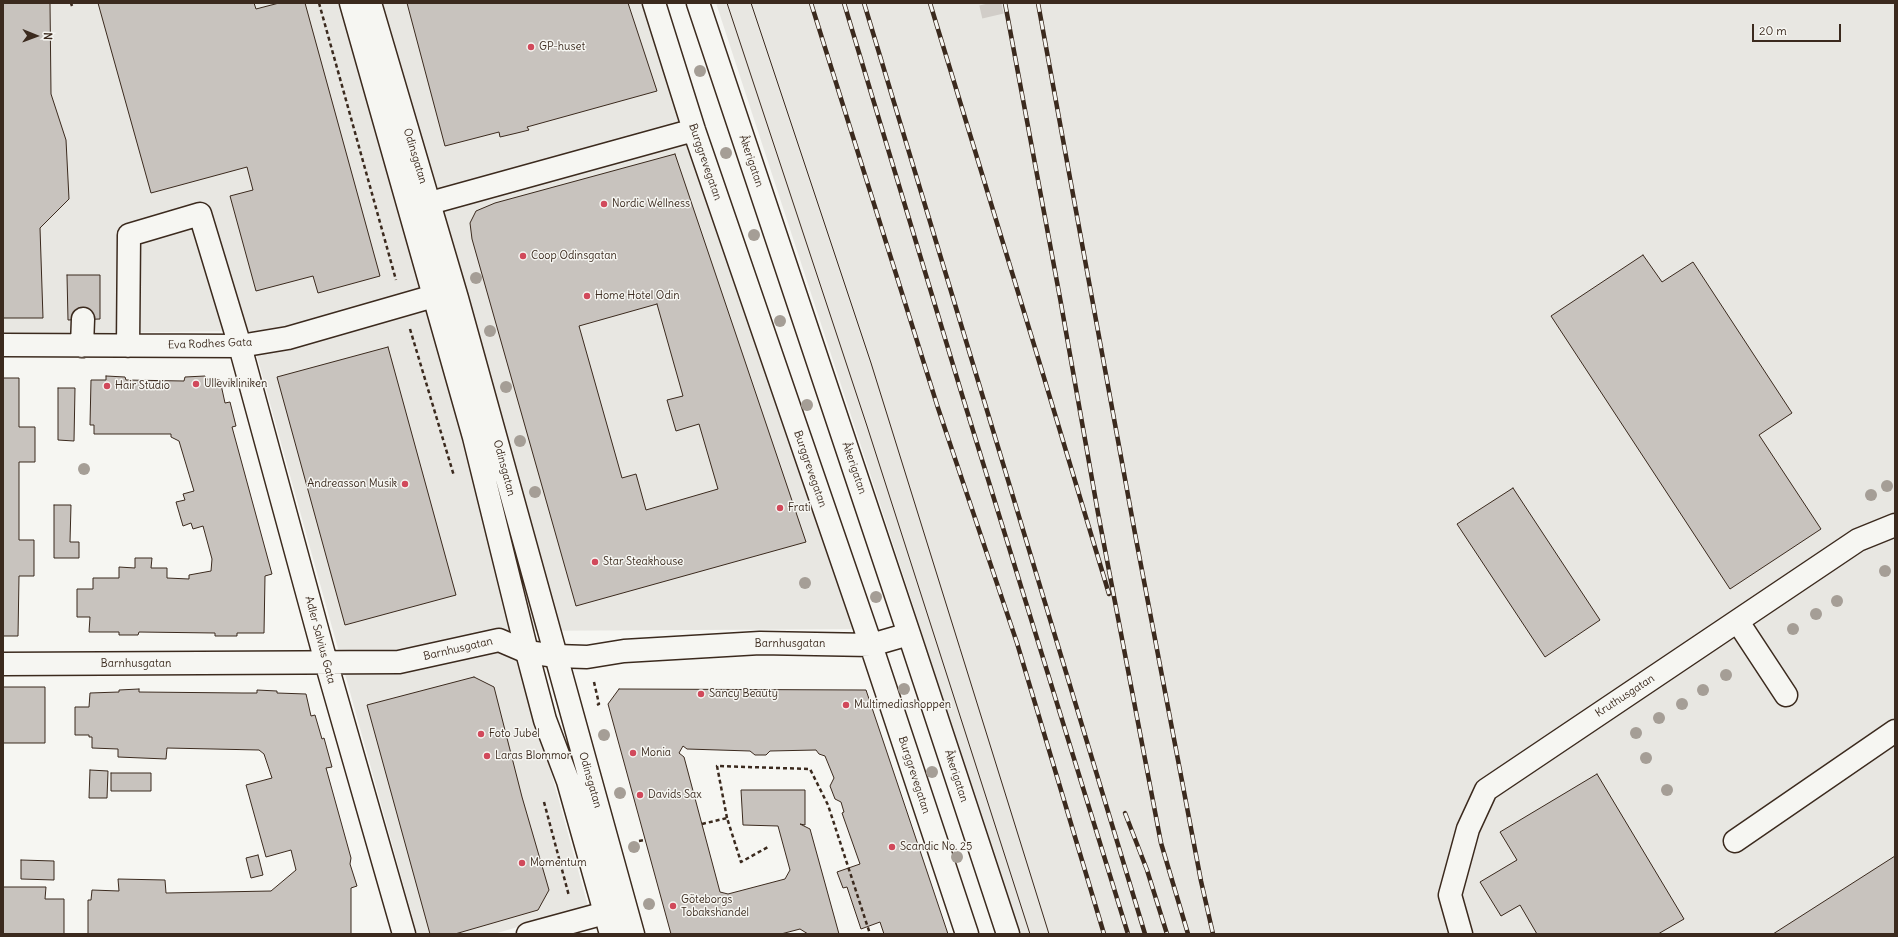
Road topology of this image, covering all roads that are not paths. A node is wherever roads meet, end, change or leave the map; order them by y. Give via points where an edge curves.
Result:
1 (351, 3) edge
2 (370, 3) edge
3 (654, 3) edge
4 (698, 3) edge
5 (694, 130) junction
6 (430, 203) junction
7 (434, 296) junction
8 (83, 319) dead end
9 (3, 345) edge
10 (82, 346) junction
11 (128, 346) junction
12 (240, 346) junction
13 (1895, 525) edge
14 (1738, 622) junction
15 (909, 634) junction
16 (871, 645) junction
17 (527, 652) junction
18 (556, 656) junction
19 (326, 662) junction
20 (3, 664) edge
21 (1786, 695) dead end
22 (1895, 731) edge
23 (1735, 841) dead end
24 (605, 913) junction
25 (404, 934) edge
26 (528, 934) edge
27 (611, 934) edge
28 (633, 934) edge
29 (967, 934) edge
30 (1008, 934) edge
31 (1461, 934) edge

1 - 7 street, Odinsgatan
2 - 6 street, Odinsgatan
3 - 5 street, Burggrevegatan
4 - 15 street, Åkerigatan
5 - 6 street
5 - 16 street, Burggrevegatan
6 - 18 street, Odinsgatan
7 - 12 street, Eva Rodhes Gata via 288,338
7 - 17 street, Odinsgatan via 474,437
8 - 10 street
9 - 10 street, Eva Rodhes Gata
10 - 11 street, Eva Rodhes Gata
11 - 12 street, Eva Rodhes Gata
11 - 12 street, Adler Salvius Gata via 129,235 200,214
12 - 19 street, Adler Salvius Gata
13 - 14 street, Kruthusgatan via 1858,540
14 - 21 street
14 - 31 street, Kruthusgatan via 1486,790 1468,829 1450,896
15 - 16 street, Barnhusgatan
15 - 30 street, Åkerigatan
16 - 18 street, Barnhusgatan via 760,643 624,651 588,657
16 - 29 street, Burggrevegatan
17 - 18 street, Barnhusgatan
17 - 19 street, Barnhusgatan via 499,640 399,662
17 - 24 street, Odinsgatan via 545,720 568,781
18 - 28 street, Odinsgatan
19 - 20 street, Barnhusgatan
19 - 25 street, Adler Salvius Gata
22 - 23 street
24 - 26 street
24 - 27 street, Odinsgatan

